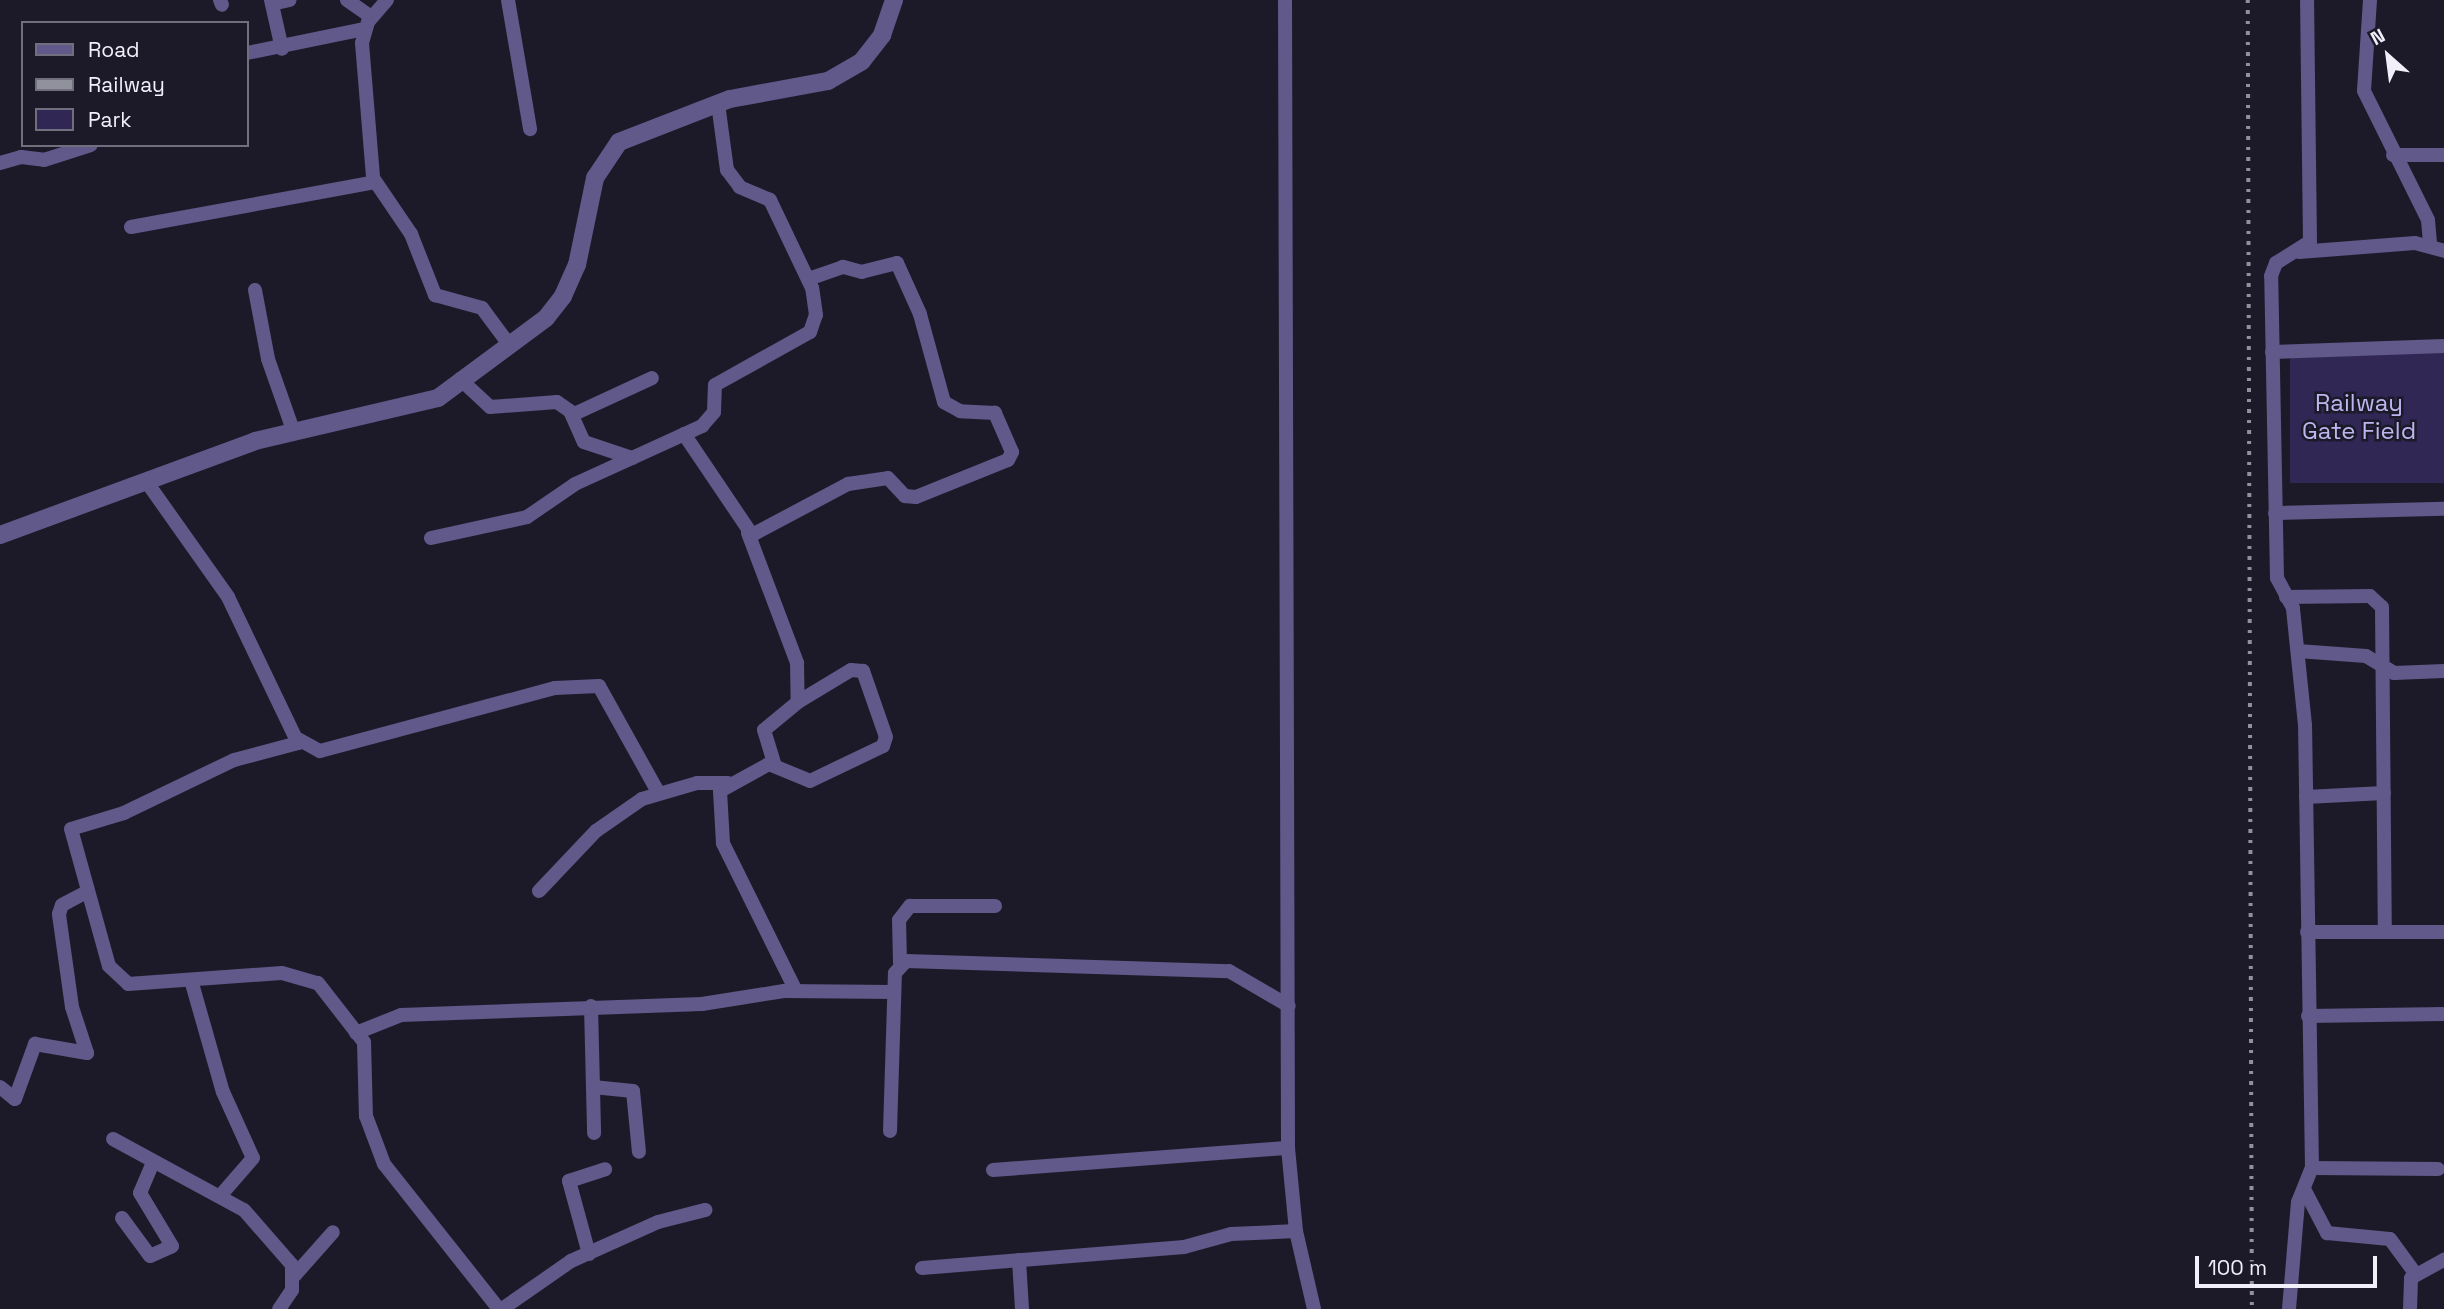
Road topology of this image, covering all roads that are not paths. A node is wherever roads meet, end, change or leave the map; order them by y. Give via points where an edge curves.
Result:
1 (290, 0) edge
2 (347, 0) edge
3 (387, 0) edge
4 (508, 0) edge
5 (894, 0) edge
6 (1285, 0) edge
7 (2307, 0) edge
8 (2370, 0) edge
9 (272, 2) edge
10 (368, 23) junction
11 (282, 49) junction
12 (248, 53) edge
13 (718, 103) junction
14 (530, 129) dead end
15 (85, 147) edge
16 (2393, 155) junction
17 (2444, 155) edge
18 (0, 163) edge
19 (375, 181) junction
20 (131, 228) dead end
21 (2437, 248) edge
22 (2299, 251) junction
23 (808, 279) junction
24 (255, 290) dead end
25 (508, 342) junction
26 (2444, 346) edge
27 (2272, 352) junction
28 (652, 378) dead end
29 (460, 379) junction
30 (572, 415) junction
31 (293, 430) junction
32 (684, 434) junction
33 (632, 458) junction
34 (146, 481) junction
35 (2444, 509) edge
36 (2275, 513) junction
37 (748, 533) junction
38 (0, 536) edge
39 (431, 538) dead end
40 (2286, 597) junction
41 (2298, 651) junction
42 (2383, 666) junction
43 (2444, 671) edge
44 (798, 702) junction
45 (298, 739) junction
46 (774, 763) junction
47 (728, 783) junction
48 (658, 792) junction
49 (2384, 793) junction
50 (2306, 797) junction
51 (539, 891) dead end
52 (86, 892) junction
53 (995, 906) dead end
54 (2307, 932) junction
55 (2385, 932) junction
56 (2444, 932) edge
57 (900, 963) junction
58 (191, 980) junction
59 (796, 991) junction
60 (894, 992) junction
61 (590, 1006) junction
62 (1289, 1006) junction
63 (2444, 1014) edge
64 (2308, 1016) junction
65 (356, 1033) junction
66 (0, 1087) edge
67 (593, 1087) junction
68 (890, 1131) dead end
69 (594, 1133) dead end
70 (113, 1139) dead end
71 (1288, 1148) junction
72 (639, 1152) dead end
73 (152, 1164) junction
74 (2312, 1168) junction
75 (2438, 1168) dead end
76 (605, 1169) dead end
77 (993, 1170) dead end
78 (2304, 1189) junction
79 (222, 1195) junction
80 (705, 1210) dead end
81 (122, 1218) dead end
82 (1296, 1231) junction
83 (333, 1232) dead end
84 (589, 1254) junction
85 (2444, 1260) edge
86 (1019, 1261) junction
87 (922, 1268) dead end
88 (2415, 1273) junction
89 (295, 1275) junction
90 (279, 1309) edge
91 (500, 1309) edge
92 (1023, 1309) edge
93 (1314, 1309) edge
94 (2289, 1309) edge
95 (2410, 1309) edge

1 - 9 street
2 - 10 street
3 - 10 street
4 - 14 street
5 - 13 street via 882,35 862,61 828,81
6 - 62 street
7 - 22 street via 2310,242
8 - 16 street via 2364,91
9 - 11 street
10 - 11 street
10 - 19 street
11 - 12 street
13 - 23 street via 727,170 740,187 770,200
13 - 25 street via 618,142 595,178 577,265 563,296 546,318
15 - 18 street via 44,160 21,157
16 - 17 street
16 - 21 street via 2428,219
19 - 20 street
19 - 25 street via 411,234 435,295 482,308
21 - 22 street
22 - 27 street via 2272,269
23 - 32 street via 816,305 810,332 715,385 711,417
23 - 37 street via 837,268 862,272 897,263 920,314 944,402 960,411 995,413 1011,455 976,477 916,497 905,496 888,478 848,484
24 - 31 street via 268,359
25 - 29 street
26 - 27 street
27 - 36 street
28 - 30 street
29 - 30 street via 489,407 551,400
29 - 31 street via 423,402
30 - 33 street via 589,445
31 - 34 street
32 - 33 street
32 - 37 street
33 - 39 street via 515,522
34 - 38 street
34 - 45 street via 228,597
35 - 36 street
36 - 40 street via 2277,578
37 - 44 street via 794,651
40 - 41 street via 2293,608
40 - 42 street via 2376,598 2382,607
41 - 42 street via 2366,656
41 - 50 street
42 - 43 street via 2393,673
42 - 49 street
44 - 46 street via 764,730
44 - 46 street via 851,670 863,671 885,742 807,781
45 - 48 street via 320,751 555,688 599,686
45 - 52 street via 294,747 234,760 124,813 71,829
46 - 47 street
47 - 48 street
47 - 59 street via 718,800 723,843 762,911
48 - 51 street via 596,831
49 - 50 street
49 - 55 street
50 - 54 street
52 - 58 street via 110,967 121,980
52 - 66 street via 62,905 59,914 72,1007 87,1053 36,1044 15,1099
53 - 57 street via 910,906 899,920
54 - 55 street
54 - 64 street
55 - 56 street
57 - 60 street
57 - 62 street via 1229,971
58 - 65 street via 282,973 318,982
58 - 79 street via 223,1092 253,1158
59 - 60 street
59 - 61 street via 702,1004
60 - 68 street
61 - 65 street via 401,1015
61 - 67 street
62 - 71 street
63 - 64 street
64 - 74 street
65 - 91 street via 366,1049 366,1116 375,1147
67 - 69 street
67 - 72 street via 633,1091
70 - 73 street
71 - 77 street
71 - 82 street
73 - 79 street
73 - 81 street via 140,1193 172,1246 150,1256
74 - 75 street
74 - 78 street
76 - 84 street via 569,1181
78 - 88 street via 2327,1233 2390,1239
78 - 94 street
79 - 89 street via 244,1210
80 - 84 street via 658,1222
82 - 86 street
82 - 93 street
83 - 89 street
84 - 91 street via 549,1273
85 - 88 street
86 - 87 street
86 - 92 street
88 - 95 street
89 - 90 street

